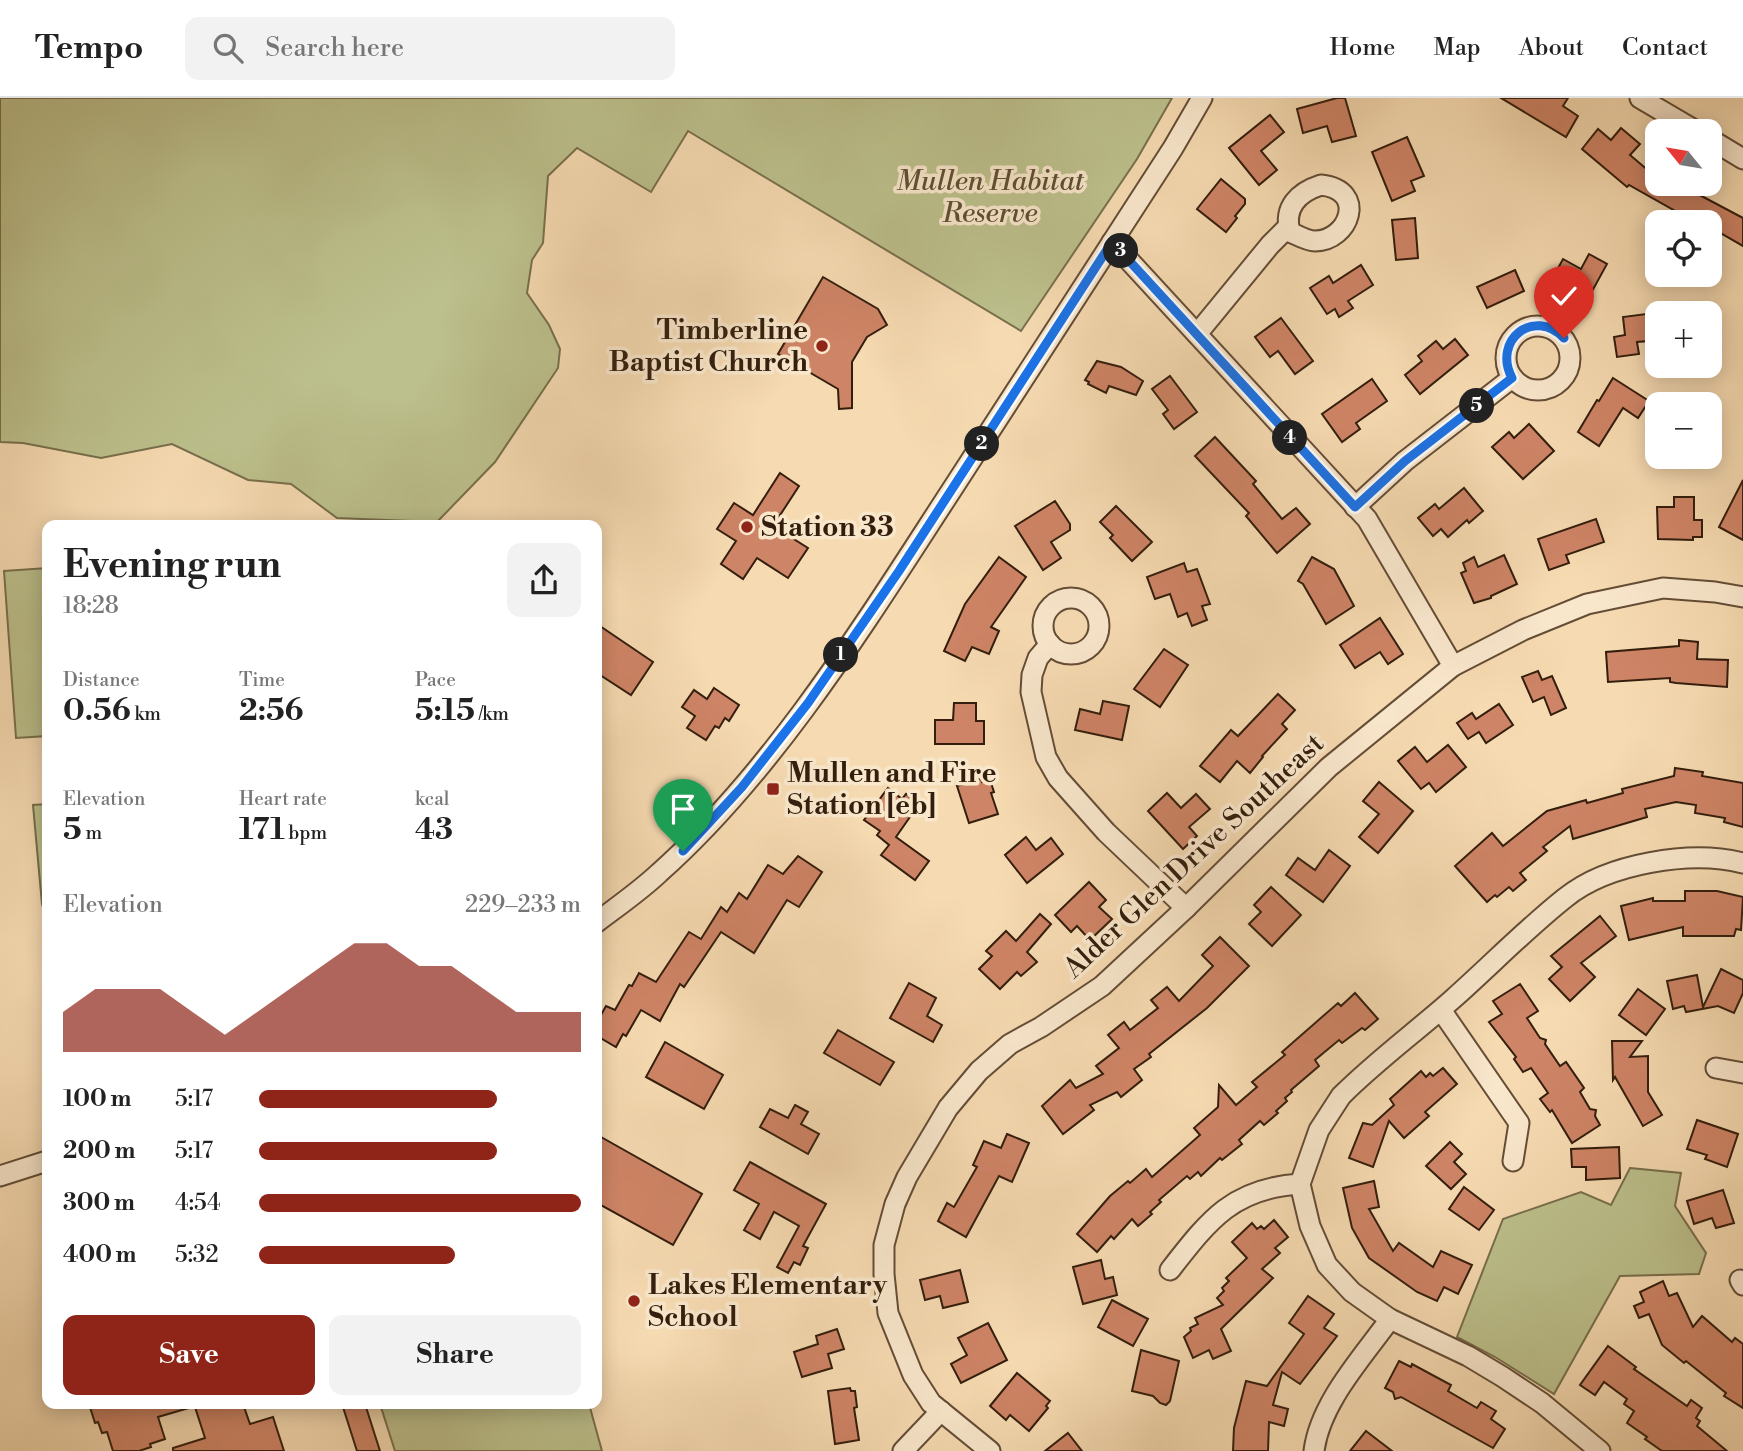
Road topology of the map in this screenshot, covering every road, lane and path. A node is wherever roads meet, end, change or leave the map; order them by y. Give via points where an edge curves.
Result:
1 (1202, 98) edge
2 (1640, 98) edge
3 (1676, 119) edge
4 (1722, 146) edge
5 (1743, 159) edge
6 (1288, 227) dead end
7 (1112, 242) junction
8 (1196, 334) junction
9 (1512, 378) dead end
10 (1355, 507) junction
11 (1743, 597) edge
12 (1050, 644) dead end
13 (1453, 666) junction
14 (1743, 863) edge
15 (1186, 908) junction
16 (602, 918) edge
17 (1441, 1010) junction
18 (1716, 1068) dead end
19 (1743, 1073) edge
20 (1513, 1161) dead end
21 (42, 1163) edge
22 (0, 1176) edge
23 (1300, 1184) junction
24 (1170, 1270) dead end
25 (1390, 1319) junction
26 (941, 1411) junction
27 (903, 1451) edge
28 (990, 1451) edge
29 (1314, 1451) edge
30 (1600, 1451) edge

1 - 7 street
2 - 3 street
4 - 5 street
6 - 8 street
7 - 8 street
7 - 16 street via 899,571 788,730 683,851
8 - 10 street
9 - 10 street via 1405,461
10 - 13 street via 1367,519
11 - 13 street, Alder Glen Drive Southeast via 1663,588 1587,604
12 - 15 street via 1038,658 1031,692 1046,757 1058,778 1106,832
13 - 15 street, Alder Glen Drive Southeast via 1329,766
14 - 17 street via 1679,858 1615,872 1586,885 1565,898
15 - 26 street, Alder Glen Drive Southeast via 1102,986 1010,1044 979,1071 942,1118 908,1177 884,1245 888,1314 913,1375 930,1403
17 - 20 street via 1519,1123
17 - 23 street via 1341,1096 1319,1130
18 - 19 street
21 - 22 street
23 - 24 street via 1255,1191 1225,1208
23 - 25 street via 1326,1265 1352,1293
25 - 29 street via 1328,1408 1317,1430
25 - 30 street via 1503,1377
26 - 27 street
26 - 28 street, Alder Glen Drive Southeast

